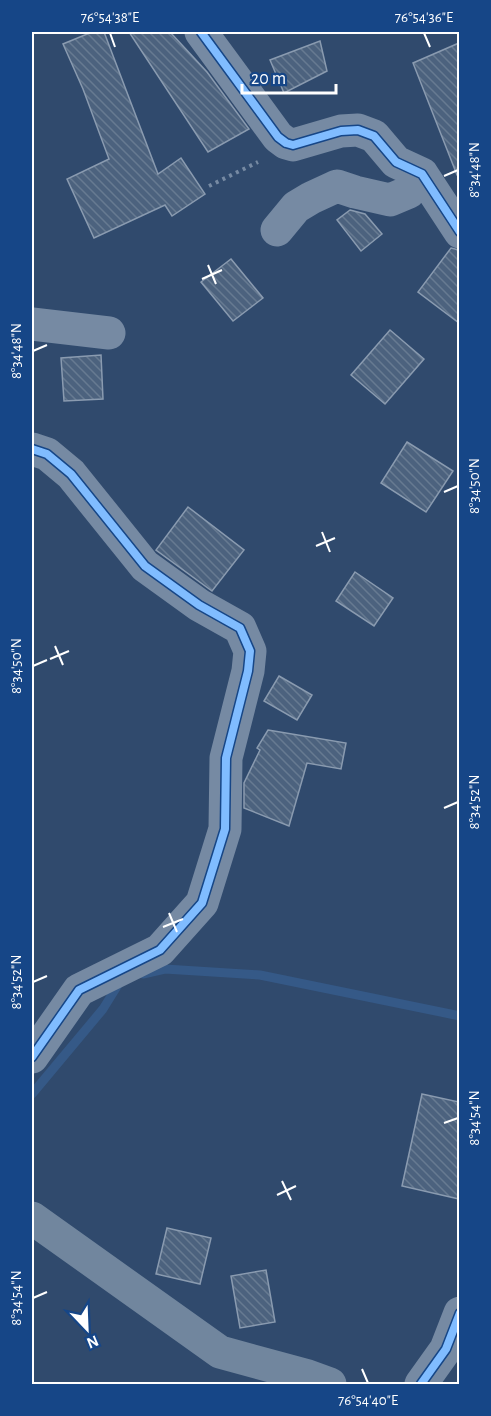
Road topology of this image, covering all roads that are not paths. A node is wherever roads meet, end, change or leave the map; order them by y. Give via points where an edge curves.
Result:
1 (201, 32) edge
2 (422, 174) junction
3 (277, 230) dead end
4 (459, 232) edge
5 (32, 324) edge
6 (109, 333) dead end
7 (32, 449) edge
8 (32, 1057) edge
9 (32, 1218) edge
10 (459, 1313) edge
11 (330, 1384) edge
12 (421, 1384) edge

1 - 2 street via 286,143 293,145 340,131 358,130 374,136 396,162
2 - 3 street via 409,192 390,200 337,186 297,207
2 - 4 street
5 - 6 street
7 - 8 street via 47,454 71,474 145,566 199,605 240,628 250,651 226,758 225,829 202,903 160,950 79,990
9 - 11 main road via 220,1352
10 - 12 street via 446,1349

